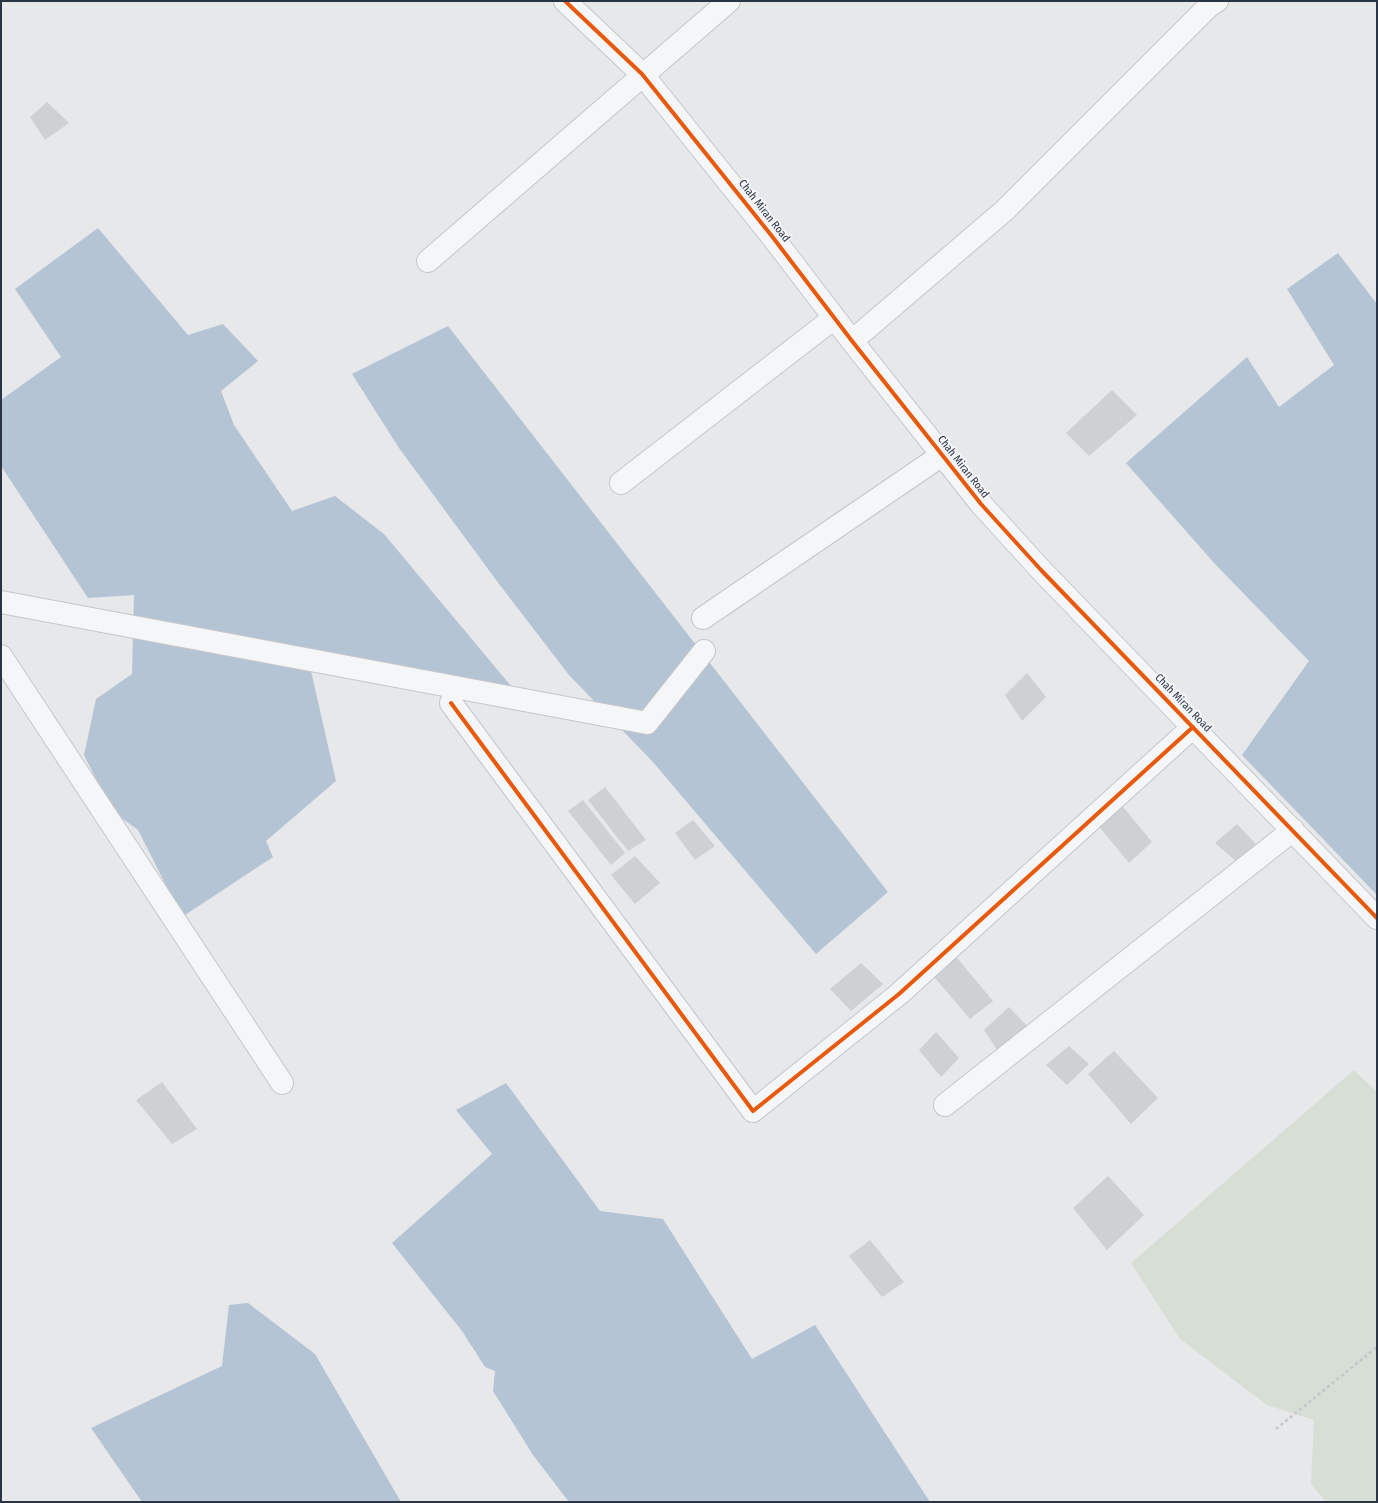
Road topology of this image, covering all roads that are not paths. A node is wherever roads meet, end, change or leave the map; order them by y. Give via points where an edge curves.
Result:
1 (565, 1) edge
2 (729, 1) edge
3 (1216, 1) edge
4 (642, 74) junction
5 (428, 261) dead end
6 (834, 318) junction
7 (852, 341) junction
8 (942, 455) junction
9 (620, 482) dead end
10 (1, 602) edge
11 (703, 618) dead end
12 (704, 651) dead end
13 (1, 656) edge
14 (451, 703) dead end
15 (1193, 727) junction
16 (1293, 830) junction
17 (1377, 918) edge
18 (282, 1083) dead end
19 (945, 1105) dead end

1 - 4 street, Chah Miran Road
2 - 4 street
3 - 7 street via 1208,6 1005,210
4 - 5 street
4 - 6 street, Chah Miran Road via 771,234
6 - 7 street, Chah Miran Road
6 - 9 street
7 - 8 street, Chah Miran Road
8 - 11 street
8 - 15 street, Chah Miran Road via 981,504 1041,570
10 - 12 street via 647,722
13 - 18 street
14 - 15 street via 753,1111 899,994
15 - 16 street, Chah Miran Road
16 - 17 street, Chah Miran Road
16 - 19 street

